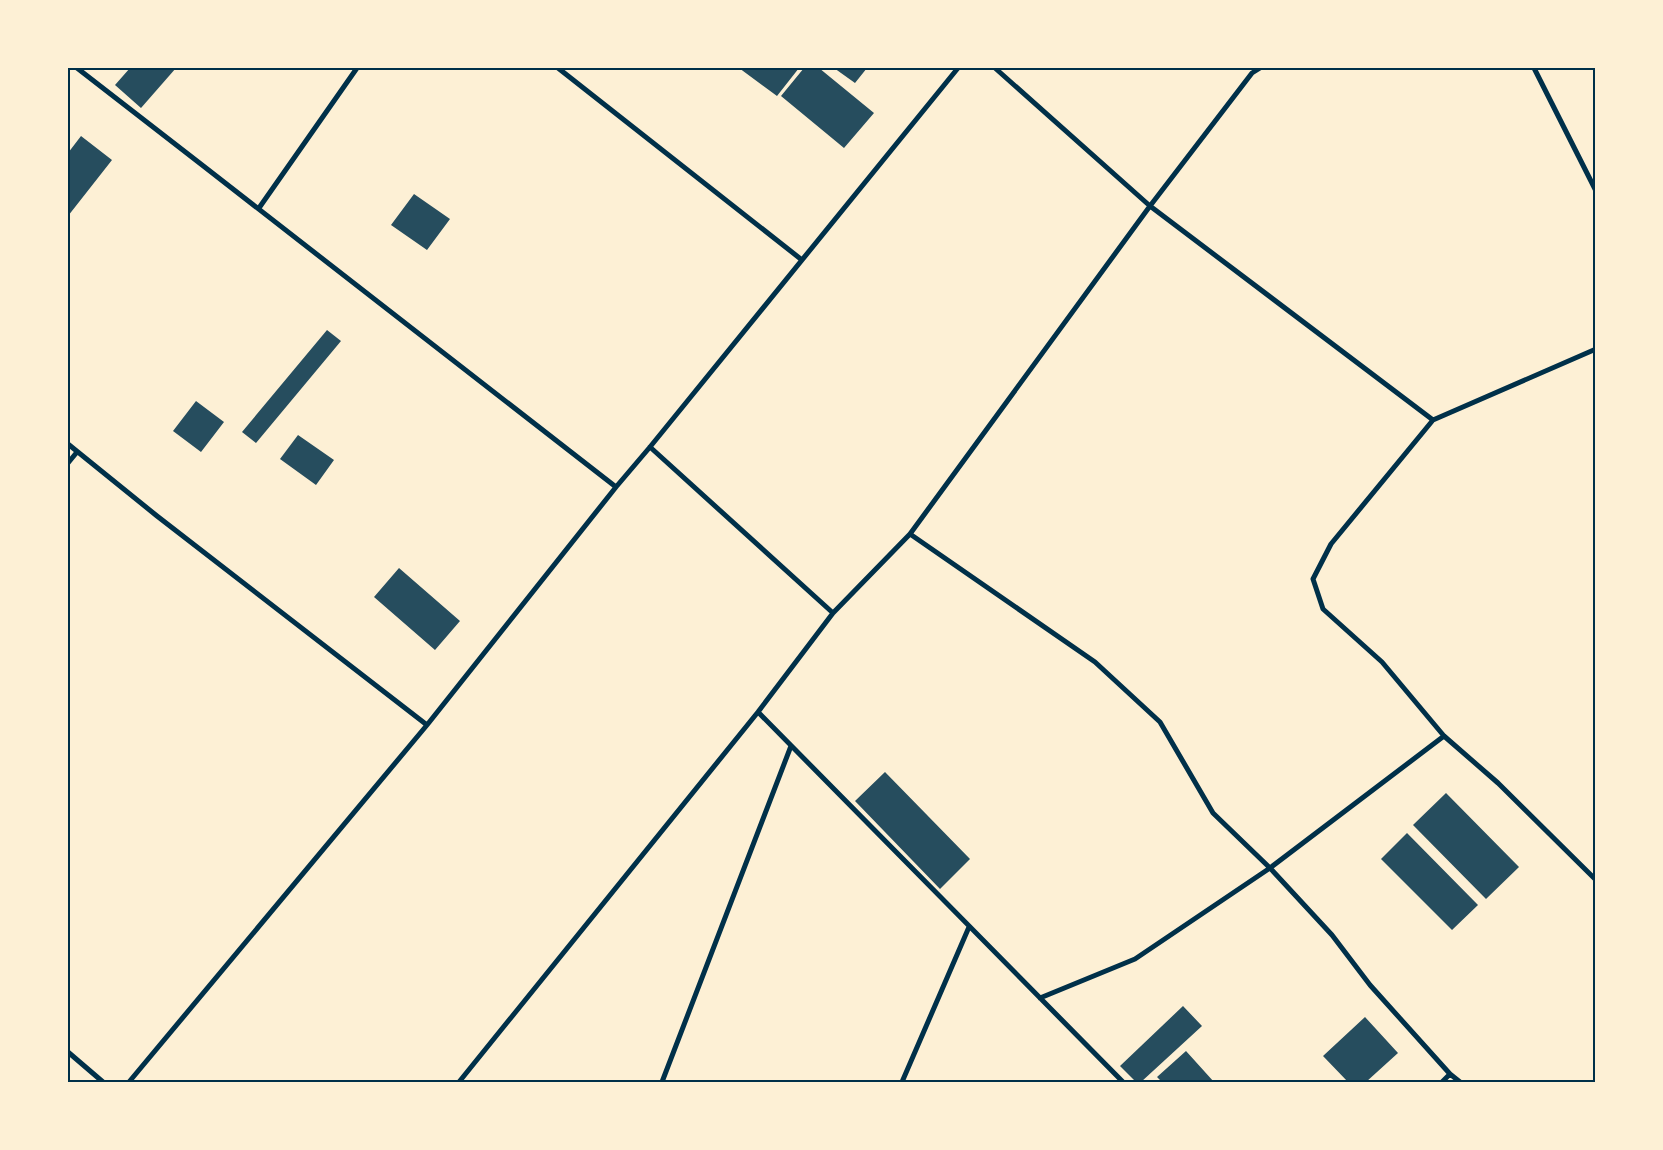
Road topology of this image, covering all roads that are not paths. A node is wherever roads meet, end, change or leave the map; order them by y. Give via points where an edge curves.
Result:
1 (76, 68) edge
2 (357, 68) edge
3 (558, 68) edge
4 (958, 68) edge
5 (996, 68) edge
6 (1260, 68) edge
7 (1534, 68) edge
8 (1596, 191) edge
9 (1150, 206) junction
10 (258, 208) junction
11 (802, 260) junction
12 (1596, 349) edge
13 (1432, 420) junction
14 (68, 444) edge
15 (650, 447) junction
16 (77, 452) junction
17 (68, 463) edge
18 (616, 487) junction
19 (910, 534) junction
20 (833, 613) junction
21 (758, 712) junction
22 (427, 725) junction
23 (1444, 736) junction
24 (791, 746) junction
25 (1270, 868) junction
26 (1596, 880) edge
27 (969, 927) junction
28 (1040, 998) junction
29 (68, 1052) edge
30 (1450, 1074) junction
31 (103, 1082) edge
32 (129, 1082) edge
33 (459, 1082) edge
34 (662, 1082) edge
35 (902, 1082) edge
36 (1123, 1082) edge
37 (1442, 1082) edge
38 (1460, 1082) edge

1 - 10 street
2 - 10 street
3 - 11 street
4 - 11 street
5 - 9 street
6 - 9 street via 1252,72
7 - 8 street
9 - 13 street
9 - 19 street
10 - 18 street
11 - 15 street
12 - 13 street
13 - 23 street via 1331,544 1313,579 1323,609 1382,662
14 - 16 street
15 - 18 street
15 - 20 street
16 - 17 street
16 - 22 street
18 - 22 street
19 - 20 street
19 - 25 street via 1095,662 1153,715 1212,813
20 - 21 street
21 - 24 street
21 - 33 street
22 - 32 street
23 - 25 street
23 - 26 street via 1498,783
24 - 27 street
24 - 34 street
25 - 28 street via 1134,959
25 - 30 street via 1332,935 1370,985
27 - 28 street
27 - 35 street
28 - 36 street
29 - 31 street
30 - 37 street
30 - 38 street

